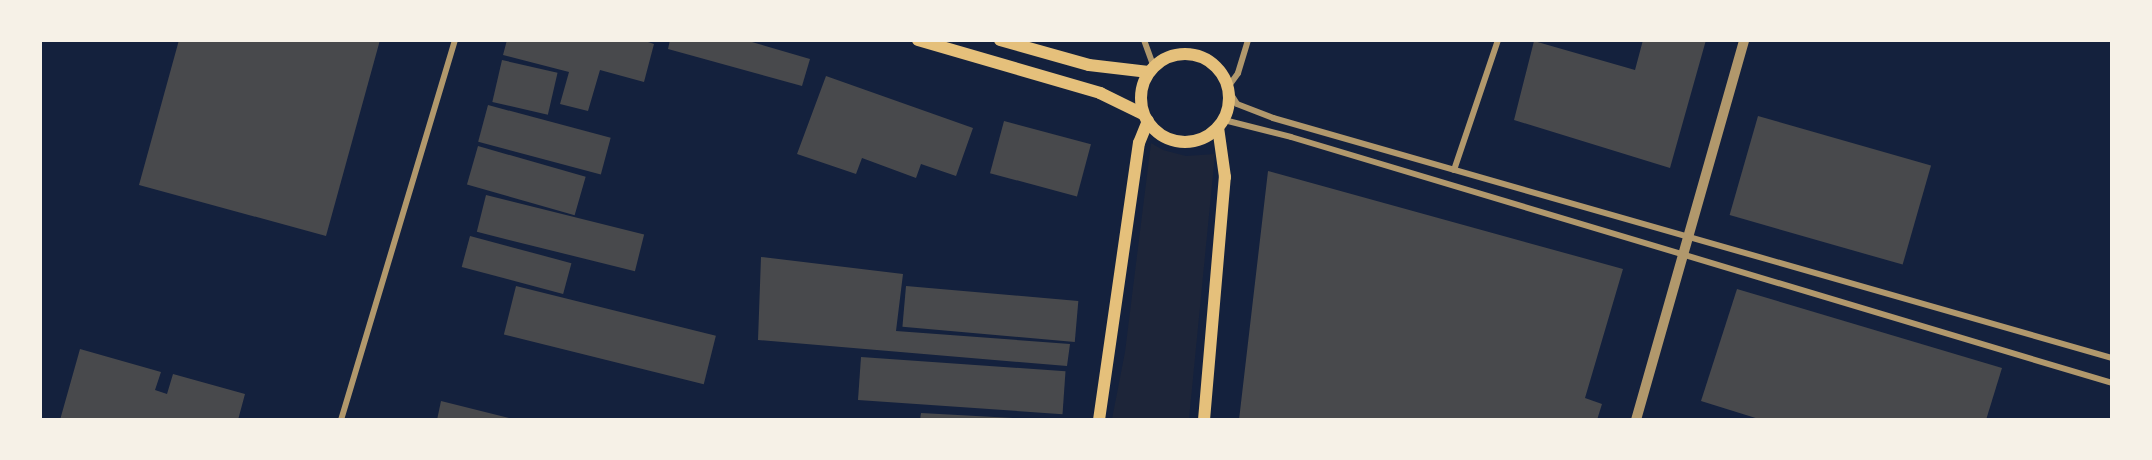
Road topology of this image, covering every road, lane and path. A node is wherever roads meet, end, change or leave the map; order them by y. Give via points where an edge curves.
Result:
1 (454, 40) edge
2 (918, 40) edge
3 (1000, 40) edge
4 (1144, 40) edge
5 (1248, 40) edge
6 (1498, 40) edge
7 (1744, 40) edge
8 (1151, 70) junction
9 (1229, 89) junction
10 (1146, 118) junction
11 (1221, 124) junction
12 (1454, 170) junction
13 (1687, 236) junction
14 (1683, 254) junction
15 (2112, 358) edge
16 (2112, 383) edge
17 (341, 420) edge
18 (1099, 420) edge
19 (1204, 420) edge
20 (1636, 420) edge

1 - 17 street
2 - 10 main road via 1100,93
3 - 8 main road via 1089,65
4 - 8 street
5 - 9 street
6 - 12 street
7 - 13 street
8 - 9 main road via 1173,55 1203,57 1215,65
8 - 10 main road via 1142,84
9 - 11 main road
9 - 12 street via 1237,104 1246,109
10 - 11 main road via 1161,135 1174,141 1203,139
10 - 18 main road via 1139,143
11 - 14 street
11 - 19 main road via 1225,177
12 - 13 street
13 - 14 street
13 - 15 street
14 - 16 street
14 - 20 street

